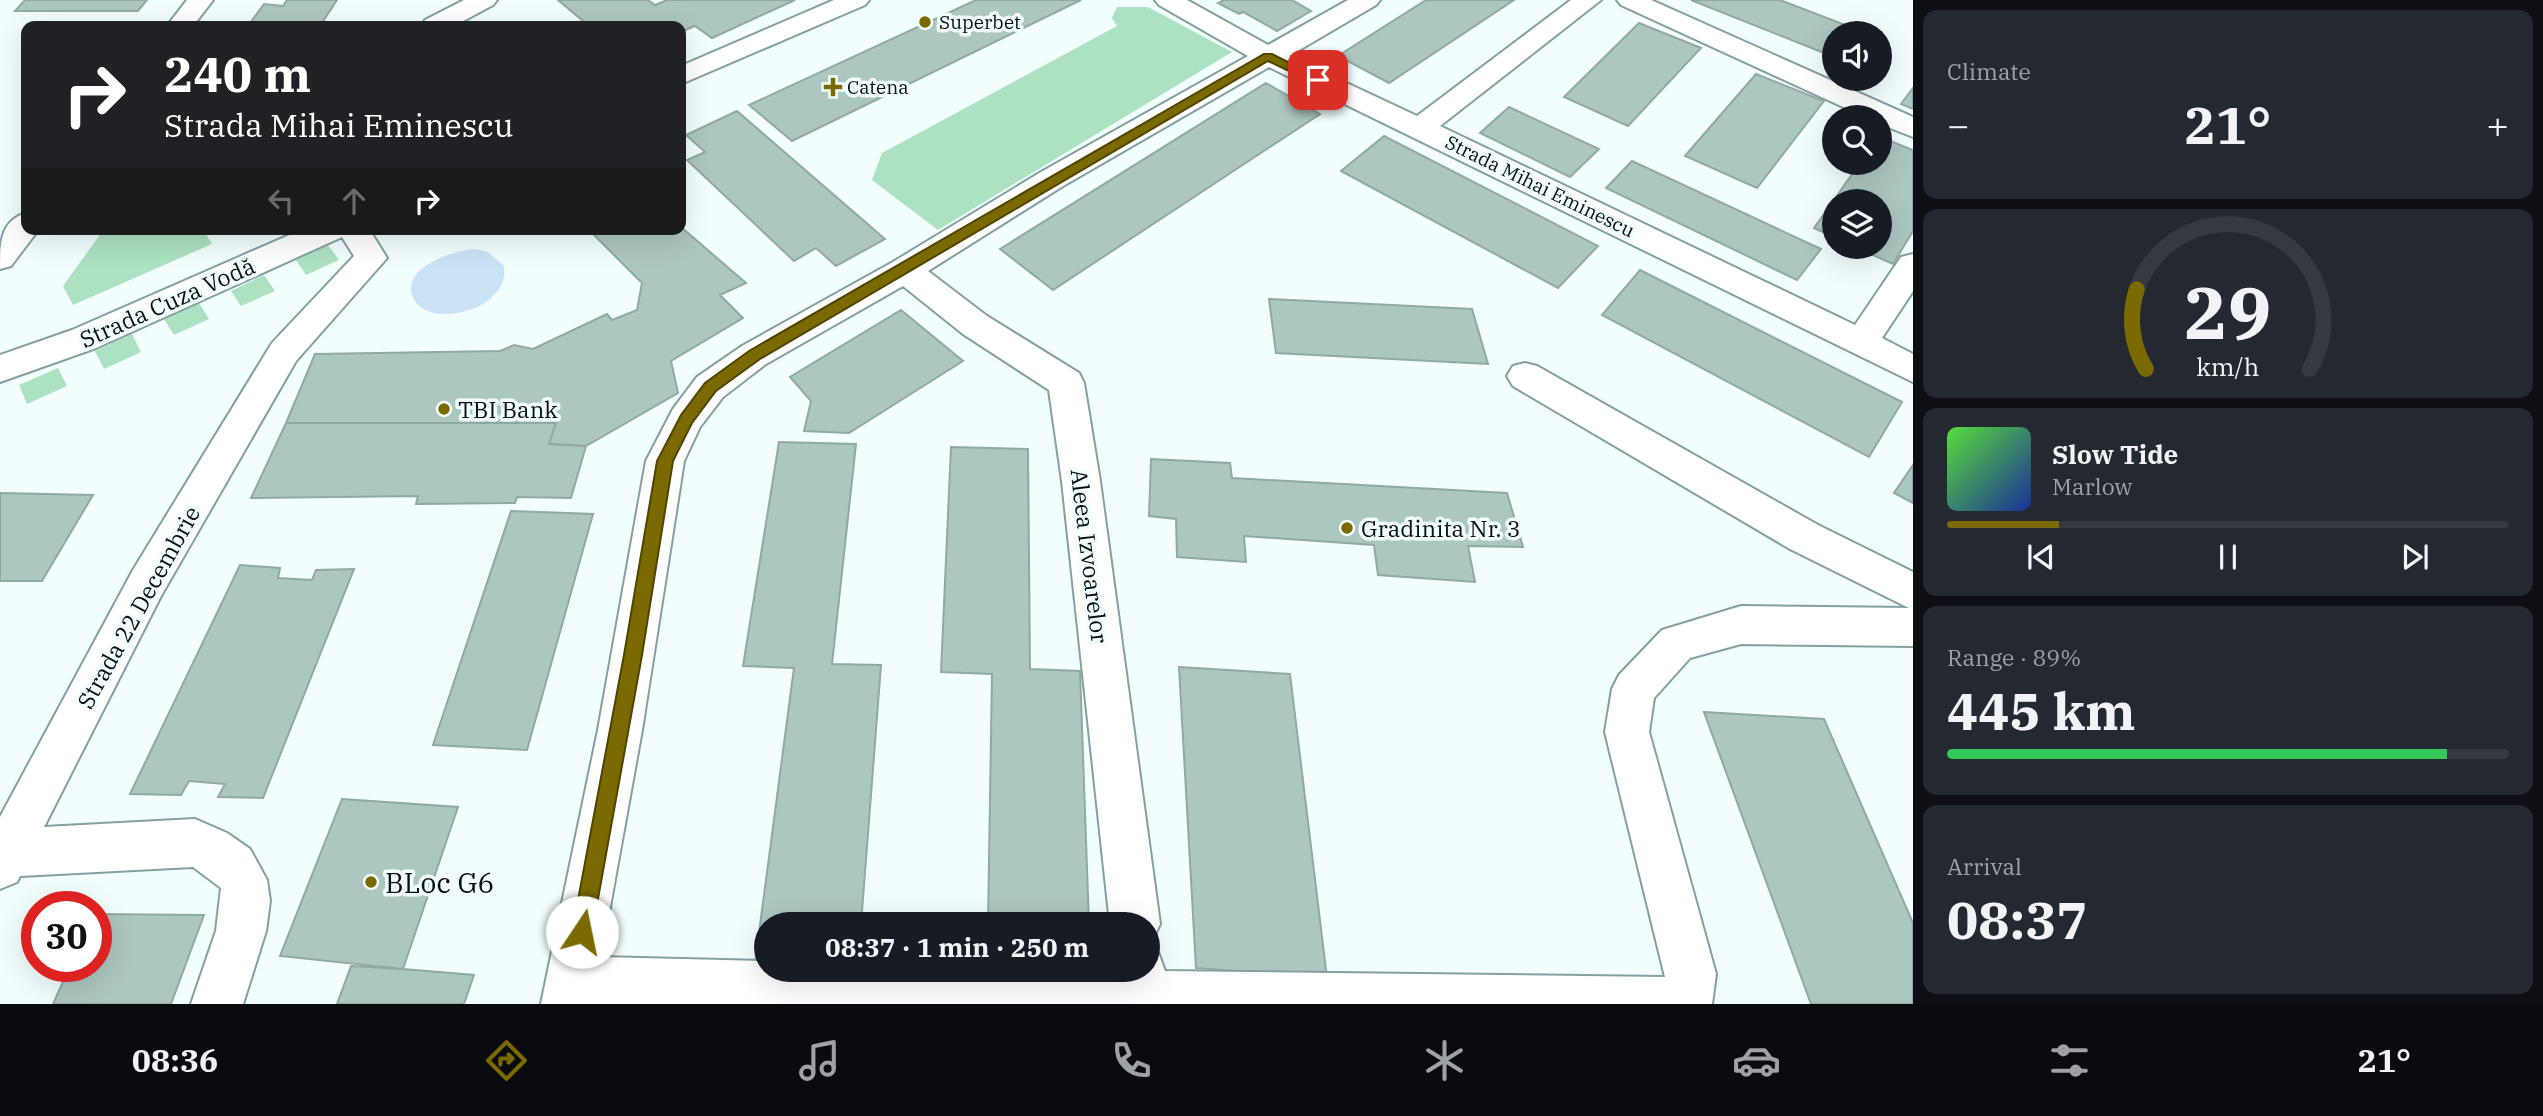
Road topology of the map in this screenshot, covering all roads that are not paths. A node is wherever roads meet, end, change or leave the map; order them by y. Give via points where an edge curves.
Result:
1 (200, 0) edge
2 (484, 0) edge
3 (856, 0) edge
4 (1168, 0) edge
5 (1315, 0) edge
6 (1367, 0) edge
7 (1588, 0) edge
8 (1630, 0) edge
9 (1341, 15) junction
10 (184, 21) edge
11 (444, 21) edge
12 (1268, 56) junction
13 (686, 74) edge
14 (1419, 128) junction
15 (1913, 128) edge
16 (21, 231) edge
17 (318, 235) edge
18 (357, 235) edge
19 (0, 258) edge
20 (1913, 265) edge
21 (905, 270) junction
22 (1861, 343) junction
23 (0, 369) edge
24 (1913, 369) edge
25 (1525, 376) dead end
26 (1913, 592) edge
27 (1913, 627) edge
28 (3, 859) edge
29 (1134, 912) edge
30 (1142, 983) edge
31 (570, 993) edge
32 (217, 1004) edge

1 - 10 street
2 - 11 street
3 - 13 street
4 - 12 street, Strada Mihai Eminescu
5 - 9 street
6 - 9 street
7 - 14 street
8 - 15 street
9 - 12 street
12 - 14 street, Strada Mihai Eminescu
12 - 21 street via 1052,179
14 - 22 street, Strada Mihai Eminescu
16 - 19 street
17 - 23 street, Strada Cuza Vodă via 83,339
18 - 28 street, Strada 22 Decembrie via 371,258 284,352 148,583
20 - 22 street
21 - 29 street, Aleea Izvoarelor via 975,325 1066,383
21 - 31 street via 731,371 710,387 675,439 658,496
22 - 24 street, Strada Mihai Eminescu
25 - 26 street via 1804,537
27 - 30 street via 1741,625 1677,643 1634,689 1626,732 1691,974 1689,997 1669,1003
28 - 32 street via 195,843 218,853 245,887 244,918
30 - 31 street

